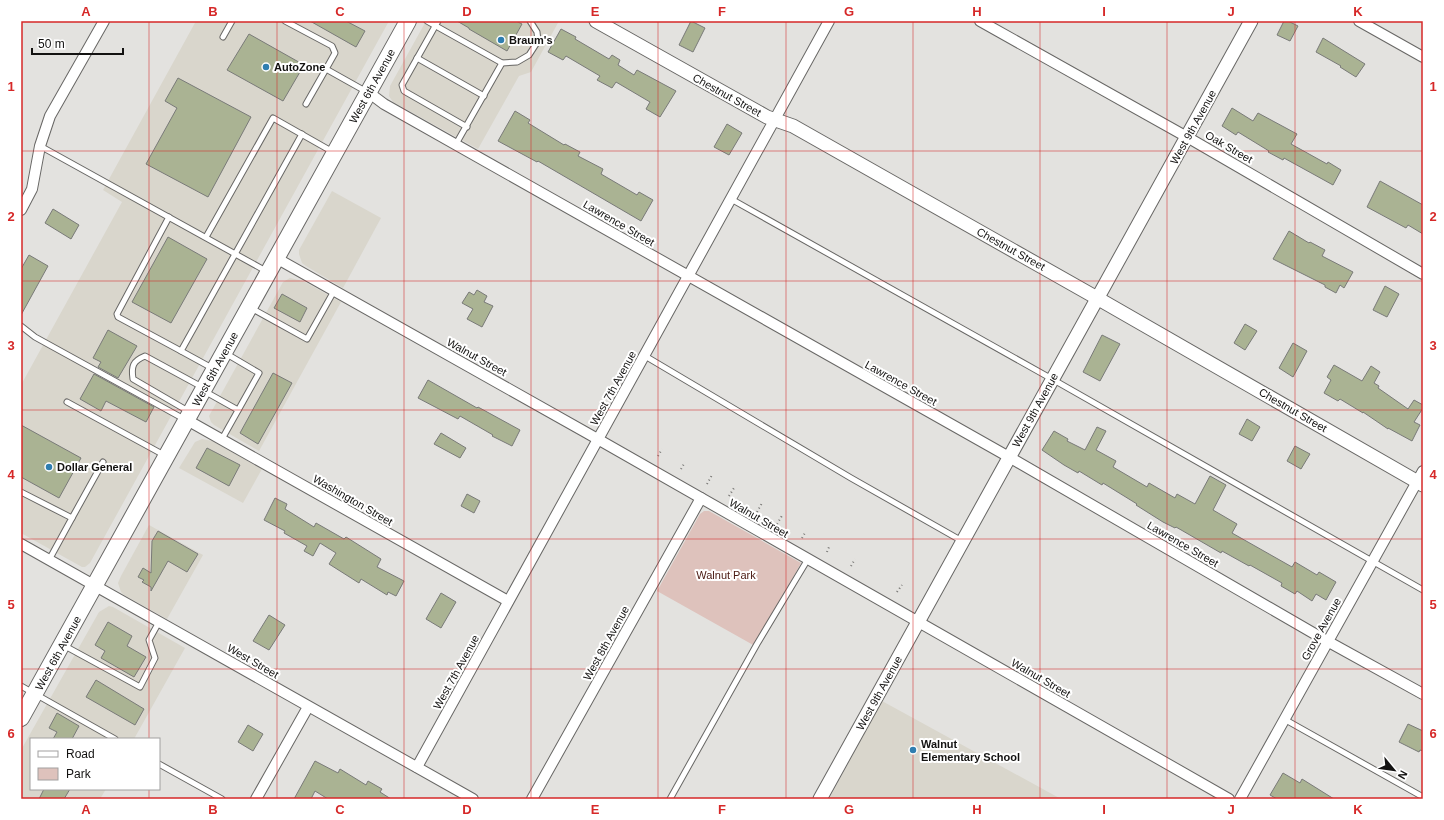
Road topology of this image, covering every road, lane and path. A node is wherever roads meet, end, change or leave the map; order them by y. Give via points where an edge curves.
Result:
1 (104, 21) edge
2 (232, 21) edge
3 (285, 21) edge
4 (408, 21) edge
5 (427, 21) edge
6 (530, 21) edge
7 (596, 21) edge
8 (829, 21) edge
9 (980, 21) edge
10 (1251, 21) edge
11 (1359, 21) edge
12 (436, 23) edge
13 (223, 37) dead end
14 (1423, 57) edge
15 (417, 58) junction
16 (502, 63) junction
17 (326, 68) junction
18 (368, 92) junction
19 (484, 96) junction
20 (306, 104) dead end
21 (774, 120) junction
22 (467, 127) junction
23 (302, 134) junction
24 (1187, 137) junction
25 (456, 144) junction
26 (40, 146) junction
27 (334, 153) junction
28 (731, 200) junction
29 (21, 210) edge
30 (170, 217) junction
31 (206, 237) junction
32 (236, 254) junction
33 (276, 258) junction
34 (269, 272) junction
35 (1423, 274) edge
36 (689, 276) junction
37 (334, 291) junction
38 (1097, 298) junction
39 (249, 307) junction
40 (21, 326) edge
41 (181, 350) junction
42 (224, 352) junction
43 (645, 356) junction
44 (215, 369) junction
45 (1052, 380) junction
46 (204, 389) junction
47 (67, 402) dead end
48 (238, 410) junction
49 (189, 416) junction
50 (222, 439) junction
51 (598, 439) junction
52 (662, 449) dead end
53 (167, 456) junction
54 (658, 456) dead end
55 (1009, 457) junction
56 (103, 462) dead end
57 (685, 462) dead end
58 (681, 469) dead end
59 (712, 475) dead end
60 (1421, 479) edge
61 (707, 484) dead end
62 (734, 488) dead end
63 (21, 492) edge
64 (729, 496) dead end
65 (700, 498) junction
66 (762, 503) dead end
67 (757, 512) dead end
68 (783, 514) dead end
69 (72, 518) junction
70 (777, 524) dead end
71 (806, 531) dead end
72 (802, 538) dead end
73 (963, 541) junction
74 (21, 544) edge
75 (829, 547) dead end
76 (826, 552) dead end
77 (808, 559) junction
78 (855, 559) dead end
79 (50, 560) junction
80 (1373, 561) junction
81 (851, 566) dead end
82 (902, 585) dead end
83 (96, 586) junction
84 (1423, 590) edge
85 (897, 592) dead end
86 (508, 601) junction
87 (159, 622) junction
88 (918, 622) junction
89 (1327, 641) junction
90 (62, 644) junction
91 (28, 690) edge
92 (1423, 694) edge
93 (308, 706) junction
94 (21, 718) edge
95 (1284, 719) junction
96 (113, 738) edge
97 (160, 765) edge
98 (417, 767) junction
99 (1423, 798) edge
100 (222, 799) edge
101 (256, 799) edge
102 (473, 799) edge
103 (532, 799) edge
104 (670, 799) edge
105 (820, 799) edge
106 (1229, 799) edge
107 (1240, 799) edge

1 - 26 street via 50,116
2 - 13 lane
3 - 17 lane via 332,46 335,52
4 - 18 main road, West 6th Avenue
5 - 12 lane
6 - 16 lane via 537,32 538,41 529,55 517,62
7 - 21 street, Chestnut Street
8 - 21 street, West 7th Avenue
9 - 24 street, Oak Street
10 - 24 street, West 9th Avenue
11 - 14 street
12 - 15 lane
12 - 16 lane
15 - 19 lane
15 - 22 lane via 402,85 404,91
16 - 19 lane
17 - 18 lane
17 - 20 lane
18 - 25 street, Lawrence Street via 384,104
18 - 27 main road, West 6th Avenue
19 - 22 lane
21 - 28 street, West 7th Avenue
21 - 38 street, Chestnut Street via 793,126
22 - 25 lane
23 - 27 lane
23 - 31 lane via 273,118
23 - 32 lane
24 - 35 street, Oak Street
24 - 38 street, West 9th Avenue
25 - 36 street, Lawrence Street
26 - 29 street via 32,189
26 - 30 lane
27 - 33 main road, West 6th Avenue
28 - 36 street, West 7th Avenue
28 - 45 lane
30 - 31 lane
30 - 41 lane via 117,314 118,317
31 - 32 lane
32 - 34 lane
32 - 41 lane
33 - 34 main road, West 6th Avenue
33 - 37 street, Walnut Street
34 - 39 main road, West 6th Avenue
36 - 43 street, West 7th Avenue
36 - 55 street, Lawrence Street
37 - 39 lane via 307,339
37 - 51 street, Walnut Street
38 - 45 street, West 9th Avenue
38 - 60 street, Chestnut Street
39 - 42 main road, West 6th Avenue
40 - 49 lane via 35,337
41 - 44 lane
42 - 44 main road, West 6th Avenue
42 - 48 lane via 259,373
43 - 51 street, West 7th Avenue
43 - 73 lane via 850,478
44 - 46 main road, West 6th Avenue
45 - 55 street, West 9th Avenue
45 - 80 lane
46 - 48 lane
46 - 49 main road, West 6th Avenue
46 - 49 lane via 145,356 137,359 131,369 133,379
47 - 53 lane
48 - 50 lane
49 - 50 street, Washington Street
49 - 53 main road, West 6th Avenue
50 - 86 street, Washington Street
51 - 65 street, Walnut Street
51 - 86 street, West 7th Avenue
52 - 54 path
53 - 83 main road, West 6th Avenue
55 - 73 street, West 9th Avenue
55 - 89 street, Lawrence Street
56 - 69 lane
57 - 58 path
59 - 61 path
60 - 80 street, Grove Avenue
62 - 64 path
63 - 69 lane
65 - 77 street, Walnut Street
65 - 103 street, West 8th Avenue
66 - 67 path
68 - 70 path
69 - 79 lane
71 - 72 path
73 - 88 street, West 9th Avenue
74 - 79 street, West Street
75 - 76 path
77 - 88 street, Walnut Street
77 - 104 lane
78 - 81 path
79 - 83 street, West Street
80 - 84 lane
80 - 89 street, Grove Avenue
82 - 85 path
83 - 87 street, West Street
83 - 90 main road, West 6th Avenue
86 - 98 street, West 7th Avenue
87 - 90 lane via 149,640 155,658 140,687
87 - 93 street, West Street
88 - 105 street, West 9th Avenue
88 - 106 street, Walnut Street
89 - 92 street, Lawrence Street
89 - 95 street, Grove Avenue
90 - 91 main road, West 6th Avenue
91 - 94 main road, West 6th Avenue
91 - 96 lane
93 - 98 street, West Street
93 - 101 street
95 - 99 lane
95 - 107 street, Grove Avenue
97 - 100 lane
98 - 102 street, West Street

